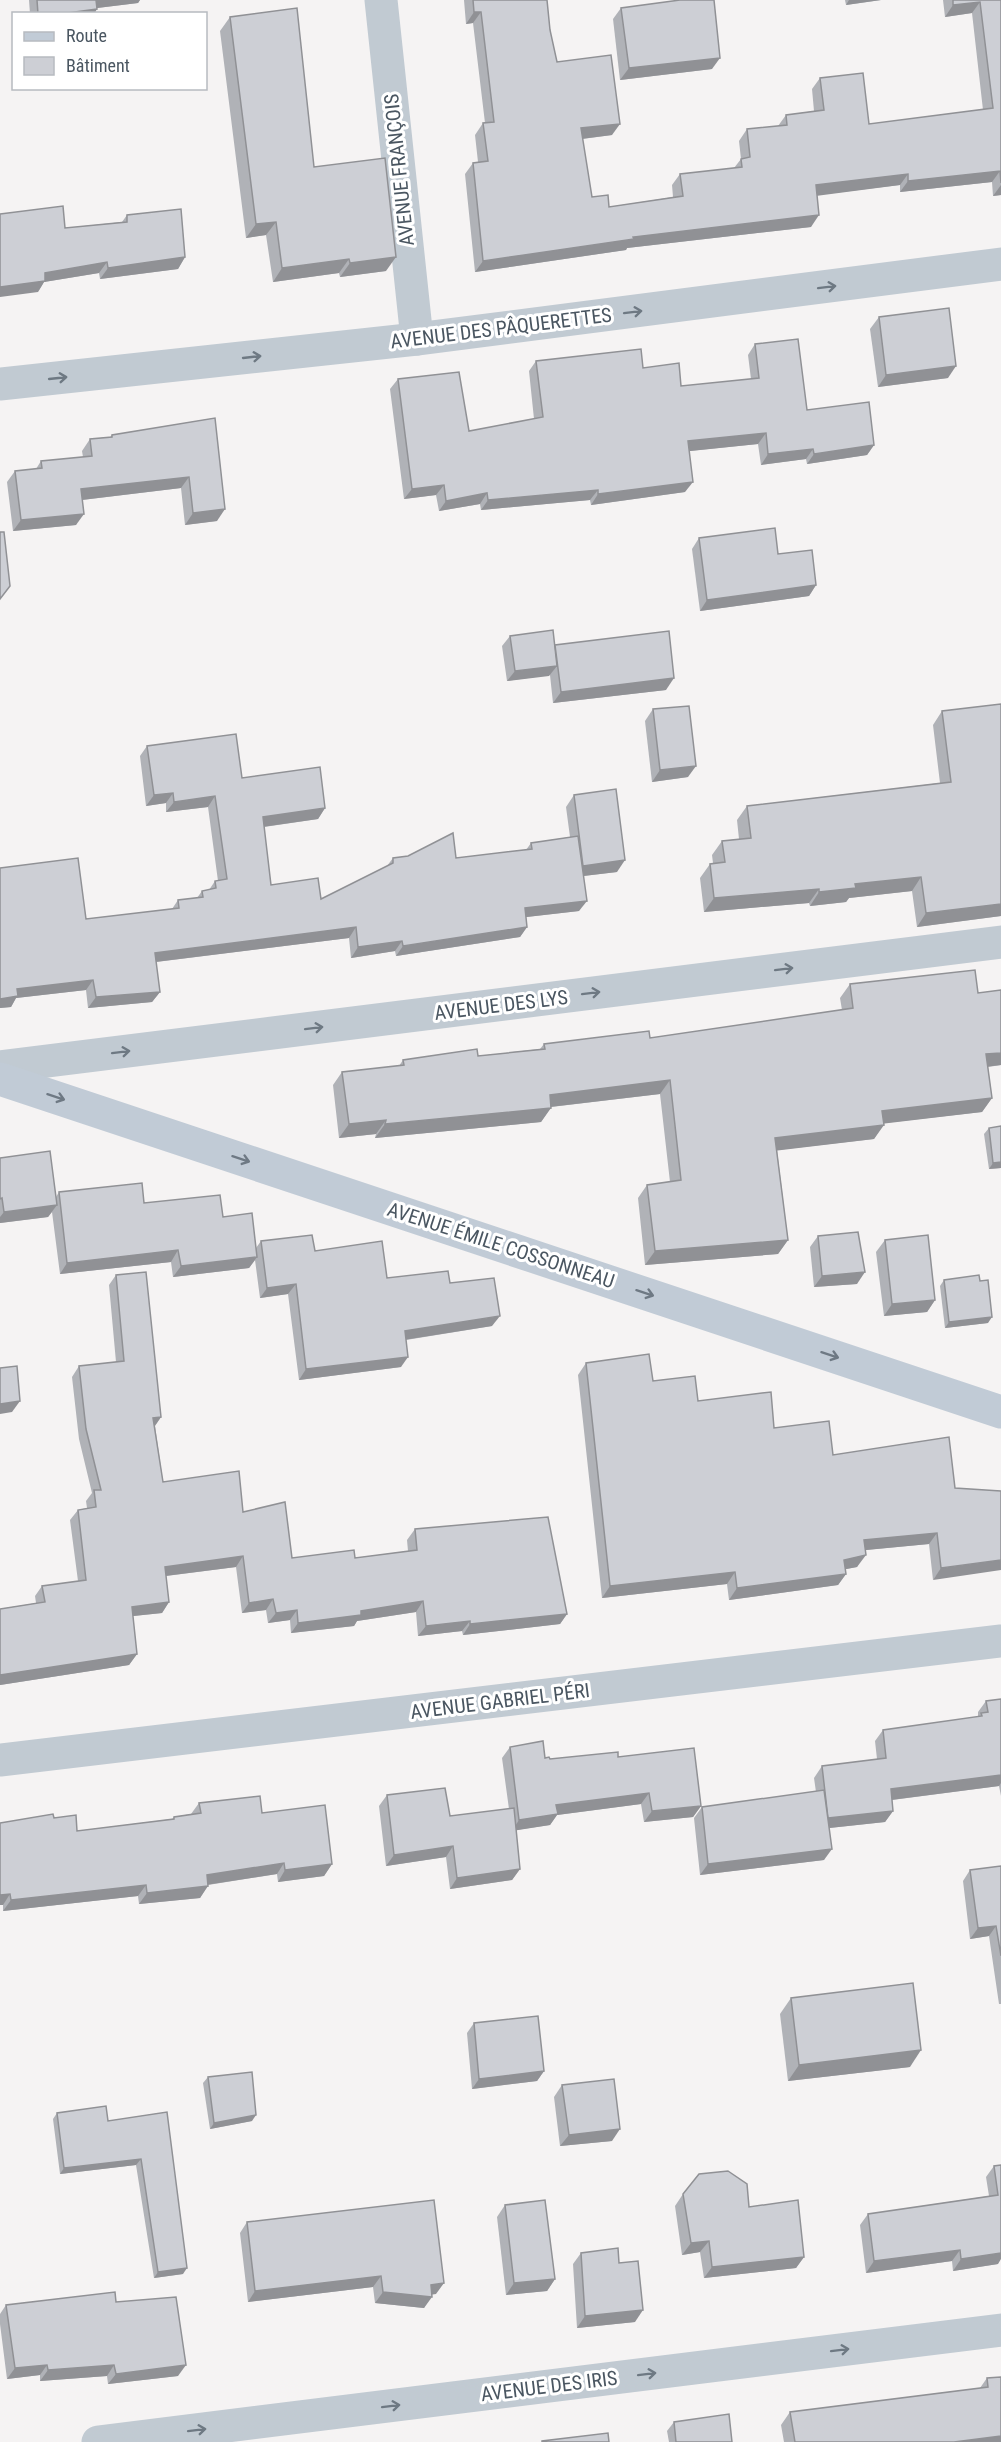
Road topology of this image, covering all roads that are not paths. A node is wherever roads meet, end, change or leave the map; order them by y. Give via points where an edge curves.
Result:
1 (381, 0) edge
2 (1001, 264) edge
3 (417, 339) junction
4 (0, 384) edge
5 (1001, 942) edge
6 (0, 1066) edge
7 (0, 1079) edge
8 (1001, 1412) edge
9 (1001, 1641) edge
10 (0, 1760) edge
11 (1001, 2330) edge
12 (98, 2442) edge

1 - 3 street, AVENUE FRANÇOIS
3 -> 2 street, AVENUE DES PÂQUERETTES
4 -> 3 street, AVENUE DES PÂQUERETTES
6 -> 5 street, AVENUE DES LYS
7 -> 8 street, AVENUE ÉMILE COSSONNEAU
9 - 10 street, AVENUE GABRIEL PÉRI
12 -> 11 street, AVENUE DES IRIS

